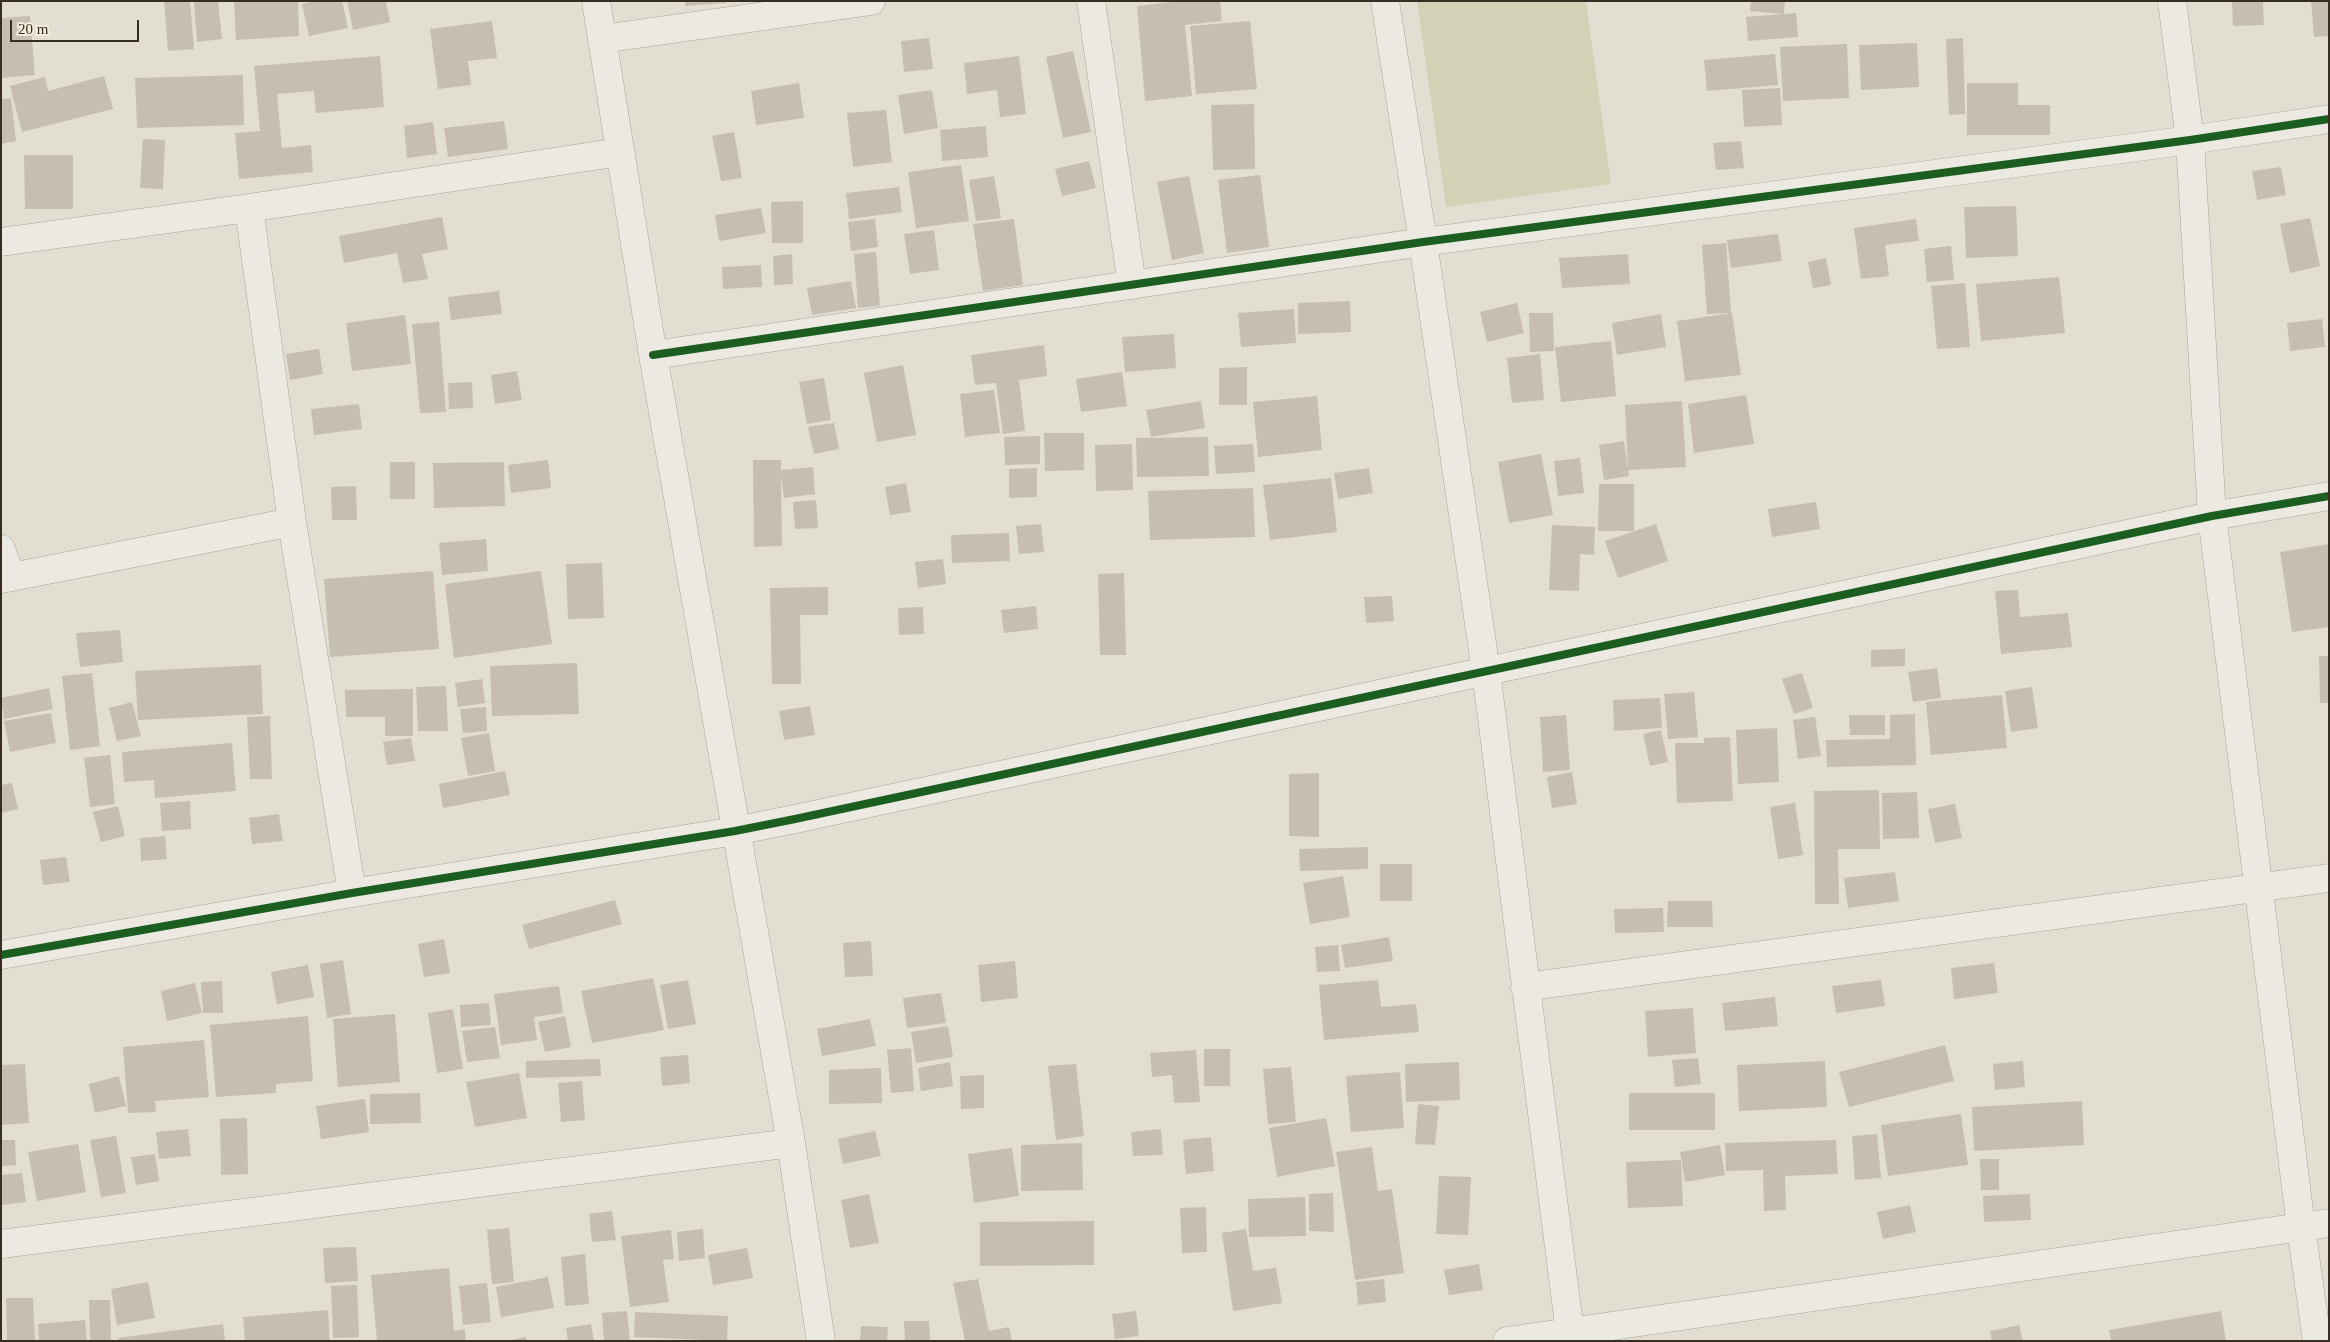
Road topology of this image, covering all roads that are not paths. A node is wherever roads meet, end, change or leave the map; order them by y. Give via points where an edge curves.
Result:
1 (596, 1) edge
2 (871, 1) edge
3 (1091, 1) edge
4 (1384, 1) edge
5 (2172, 1) edge
6 (602, 39) junction
7 (2329, 119) edge
8 (2190, 140) junction
9 (620, 152) junction
10 (249, 208) junction
11 (1, 242) edge
12 (1423, 242) junction
13 (1132, 285) junction
14 (653, 355) junction
15 (2329, 496) edge
16 (2212, 516) junction
17 (292, 522) junction
18 (1, 549) edge
19 (6, 578) edge
20 (1486, 671) junction
21 (735, 831) junction
22 (2329, 878) edge
23 (2260, 888) junction
24 (352, 893) junction
25 (1, 955) edge
26 (1525, 986) junction
27 (791, 1143) junction
28 (2329, 1223) edge
29 (2301, 1226) junction
30 (1, 1244) edge
31 (1570, 1337) edge
32 (821, 1341) edge
33 (1507, 1341) edge
34 (2317, 1341) edge

1 - 6 street
2 - 6 street
3 - 13 street
4 - 12 street
5 - 8 street
6 - 9 street
7 - 8 street
8 - 12 street
8 - 16 street
9 - 10 street
9 - 14 street
10 - 11 street
10 - 17 street
12 - 13 street
12 - 20 street
13 - 14 street
14 - 21 street
15 - 16 street
16 - 20 street
16 - 23 street
17 - 19 street
17 - 24 street
18 - 19 street
20 - 21 street
20 - 26 street
21 - 24 street
21 - 27 street
22 - 23 street
23 - 26 street
23 - 29 street
24 - 25 street
26 - 31 street
27 - 30 street
27 - 32 street
28 - 29 street
29 - 31 street
29 - 34 street
31 - 33 street

